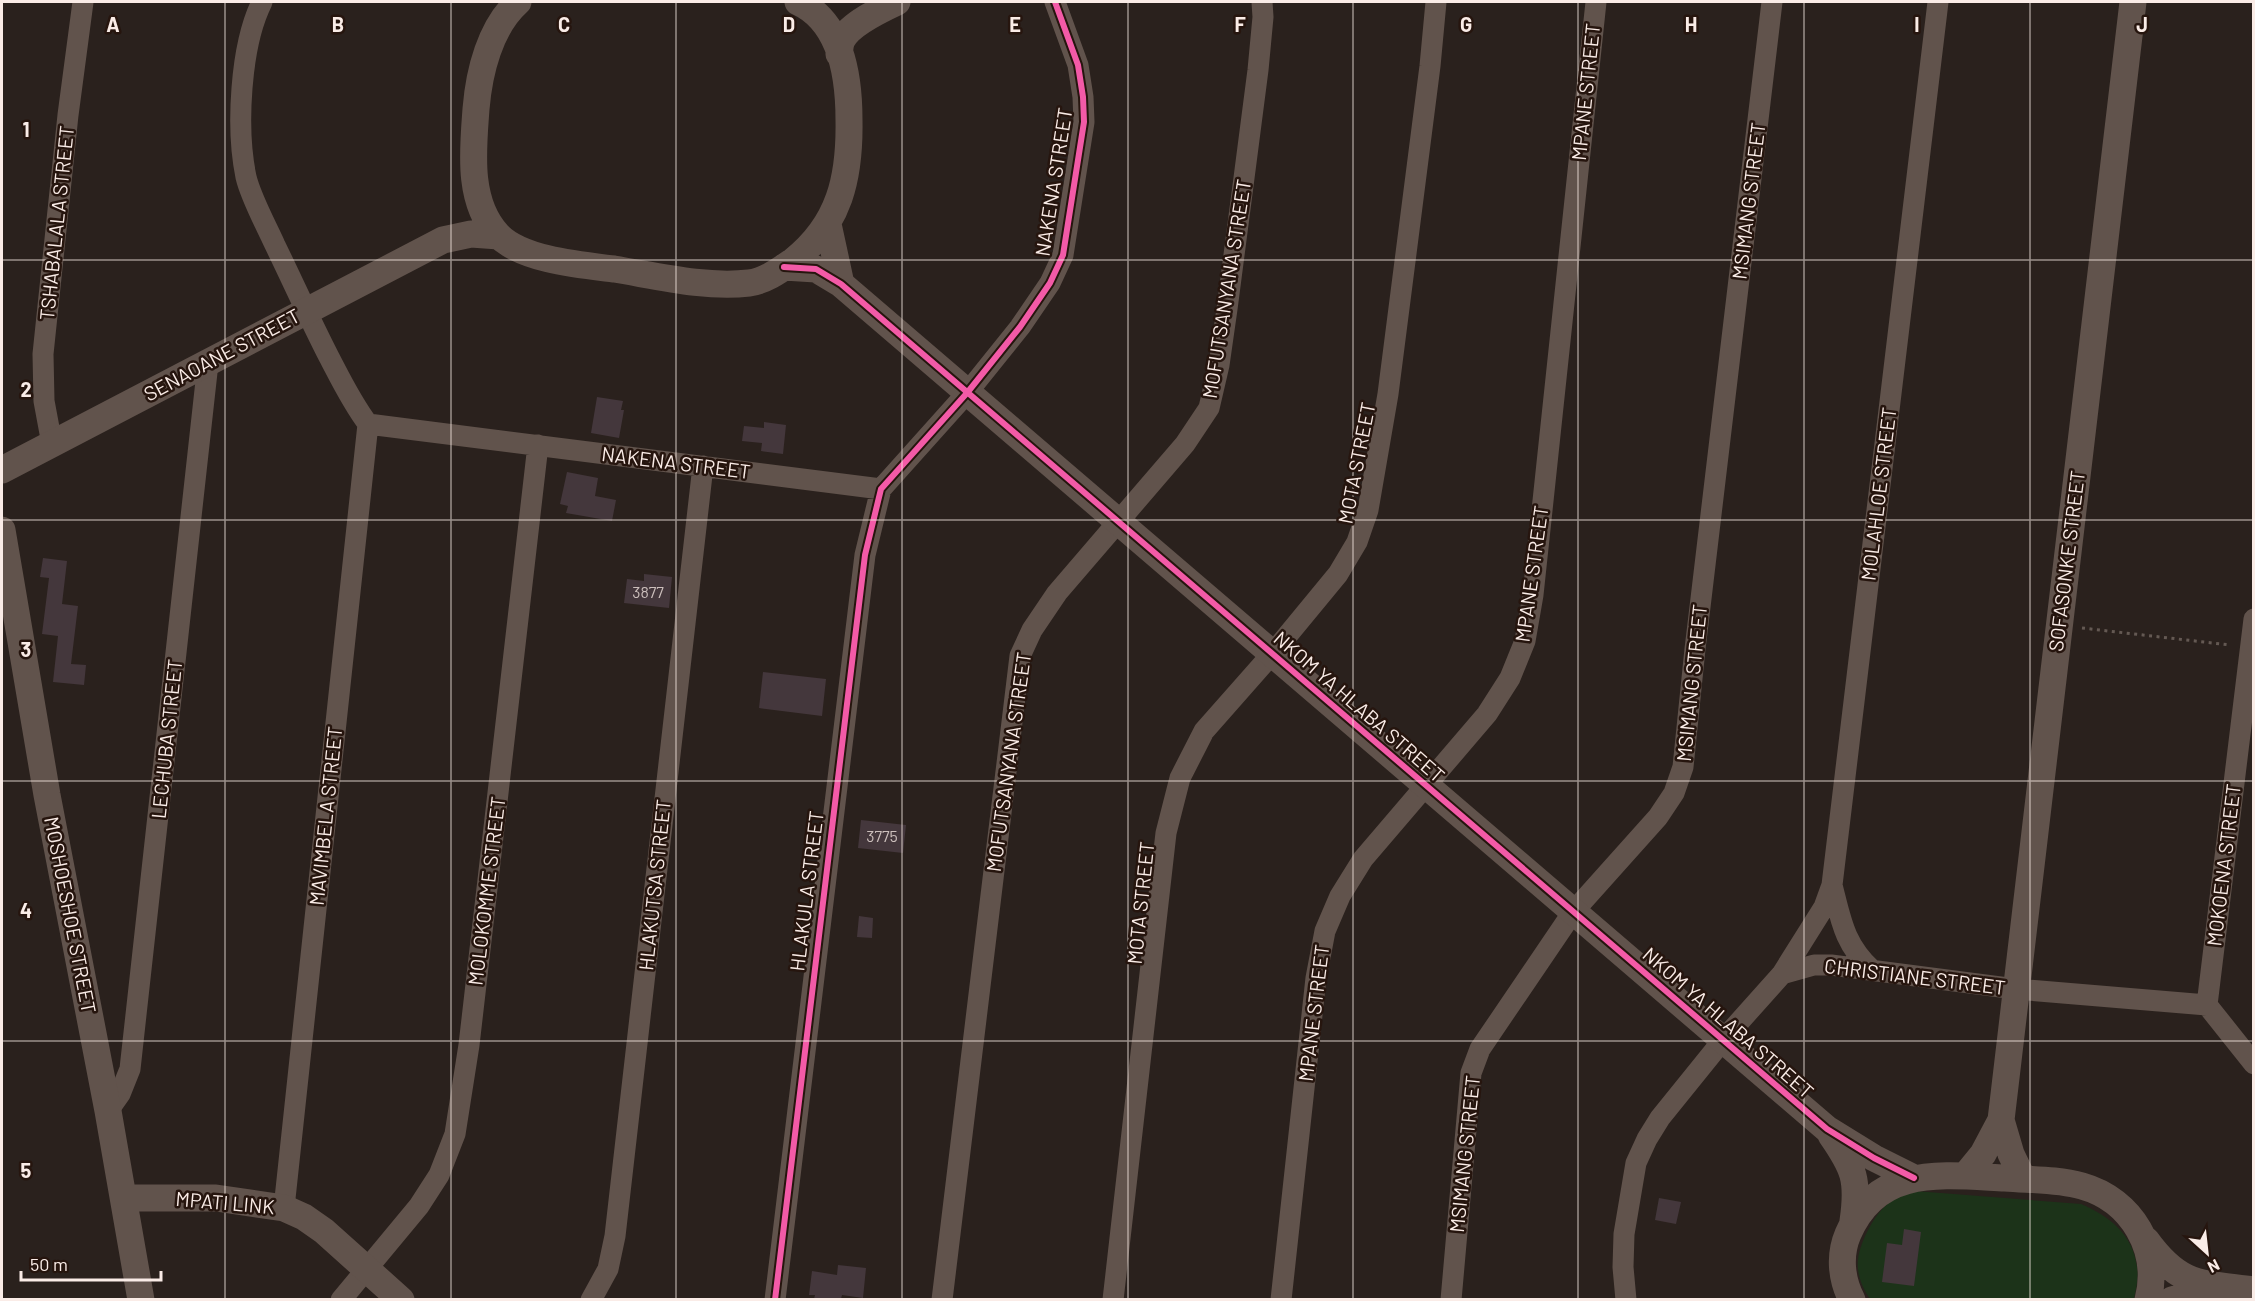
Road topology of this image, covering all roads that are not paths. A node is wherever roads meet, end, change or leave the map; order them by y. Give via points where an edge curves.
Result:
1 (83, 2) edge
2 (262, 2) edge
3 (518, 2) edge
4 (897, 2) edge
5 (1055, 2) edge
6 (1262, 2) edge
7 (1436, 2) edge
8 (1596, 2) edge
9 (1772, 2) edge
10 (1938, 2) edge
11 (2133, 2) edge
12 (808, 8) edge
13 (496, 12) edge
14 (873, 14) junction
15 (839, 54) junction
16 (477, 198) junction
17 (828, 224) junction
18 (499, 236) junction
19 (443, 240) junction
20 (784, 267) junction
21 (841, 284) junction
22 (306, 311) junction
23 (208, 363) junction
24 (967, 393) junction
25 (368, 424) junction
26 (52, 444) junction
27 (538, 445) junction
28 (703, 466) junction
29 (2, 471) edge
30 (881, 489) junction
31 (1117, 521) junction
32 (2, 530) edge
33 (2253, 619) edge
34 (1272, 654) junction
35 (1426, 785) junction
36 (1832, 885) junction
37 (1573, 912) junction
38 (1872, 970) junction
39 (1782, 974) junction
40 (2016, 989) junction
41 (2207, 1005) junction
42 (1722, 1040) junction
43 (2253, 1064) edge
44 (108, 1111) junction
45 (2001, 1120) junction
46 (1827, 1129) junction
47 (1965, 1176) junction
48 (1914, 1178) junction
49 (2023, 1179) junction
50 (124, 1198) junction
51 (284, 1208) junction
52 (1853, 1221) junction
53 (2141, 1233) junction
54 (365, 1269) junction
55 (2220, 1286) junction
56 (2253, 1290) edge
57 (1846, 1293) edge
58 (141, 1299) edge
59 (341, 1299) edge
60 (401, 1299) edge
61 (591, 1299) edge
62 (775, 1299) edge
63 (942, 1299) edge
64 (1113, 1299) edge
65 (1281, 1299) edge
66 (1451, 1299) edge
67 (1626, 1299) edge
68 (2148, 1299) edge
69 (2172, 1299) edge

1 - 26 street, TSHABALALA STREET via 43,354 44,401
2 - 22 street via 248,41 241,106 242,148 247,180
3 - 13 street
4 - 14 street
5 - 24 street, NAKENA STREET via 1078,65 1083,97 1064,255 1020,327
6 - 31 street, MOFUTSANYANA STREET via 1258,70 1230,286 1209,408 1185,444
7 - 34 street, MOTA STREET via 1388,393 1368,510 1357,542 1338,574
8 - 35 street, MPANE STREET via 1525,641 1510,678 1487,714
9 - 37 street, MSIMANG STREET via 1683,767 1674,794 1658,817
10 - 36 street, MOLAHLOE STREET
11 - 40 street, SOFASONKE STREET
12 - 14 street via 851,19
12 - 15 street via 831,32
13 - 16 street via 477,97
14 - 15 street via 844,36
15 - 17 street via 849,94 849,151 840,197
16 - 18 street
16 - 19 street, SENAOANE STREET
17 - 20 street via 816,240
17 - 21 street
18 - 19 street, SENAOANE STREET via 471,234
18 - 20 street via 554,261 693,281 752,283
19 - 22 street, SENAOANE STREET
20 - 21 street, NKOM YA HLABA STREET via 816,268
21 - 24 street, NKOM YA HLABA STREET
22 - 23 street, SENAOANE STREET
22 - 25 street via 354,406
23 - 26 street, SENAOANE STREET
23 - 44 street, LECHUBA STREET via 130,1069
24 - 30 street, NAKENA STREET
24 - 31 street, NKOM YA HLABA STREET
25 - 27 street, NAKENA STREET
25 - 51 street, MAVIMBELA STREET
26 - 29 street, SENAOANE STREET
27 - 28 street, NAKENA STREET
27 - 54 street, MOLOKOMME STREET via 469,1045 455,1134 439,1175 419,1206
28 - 30 street, NAKENA STREET
28 - 61 street, HLAKUTSA STREET via 615,1236 609,1269
30 - 62 street, HLAKULA STREET via 865,555
31 - 34 street, NKOM YA HLABA STREET
31 - 63 street, MOFUTSANYANA STREET via 1057,593 1020,656
32 - 44 street, MOSHOESHOE STREET via 47,795
33 - 41 street, MOKOENA STREET
34 - 35 street, NKOM YA HLABA STREET
34 - 64 street, MOTA STREET via 1204,731 1180,778 1166,833
35 - 37 street, NKOM YA HLABA STREET
35 - 65 street, MPANE STREET via 1363,859 1340,896 1325,931 1316,978
36 - 38 street via 1848,941
36 - 39 street, MOLAHLOE STREET via 1824,907
37 - 42 street, NKOM YA HLABA STREET
37 - 66 street, MSIMANG STREET via 1475,1060
38 - 39 street, CHRISTIANE STREET via 1814,965
38 - 40 street, CHRISTIANE STREET
39 - 42 street
40 - 41 street, CHRISTIANE STREET
40 - 45 street, SOFASONKE STREET
41 - 43 street
42 - 46 street, NKOM YA HLABA STREET
42 - 67 street via 1660,1118 1636,1163 1624,1234
44 - 50 street, MOSHOESHOE STREET
45 - 47 street, SOFASONKE STREET via 1983,1155
45 - 49 street, SOFASONKE STREET
46 - 48 street, NKOM YA HLABA STREET
46 - 52 street, NKOM YA HLABA STREET via 1850,1162 1857,1196
47 - 48 street
47 - 49 street
48 - 52 street via 1883,1189 1869,1199
49 - 53 street via 2083,1186 2119,1205
50 - 51 street, MPATI LINK via 216,1198
50 - 58 street, MOSHOESHOE STREET
51 - 54 street, MPATI LINK via 324,1231
52 - 57 street via 1842,1262
53 - 55 street via 2168,1267 2181,1276
53 - 68 street via 2151,1264
54 - 59 street, MOLOKOMME STREET
54 - 60 street, MPATI LINK
55 - 56 street
55 - 69 street

